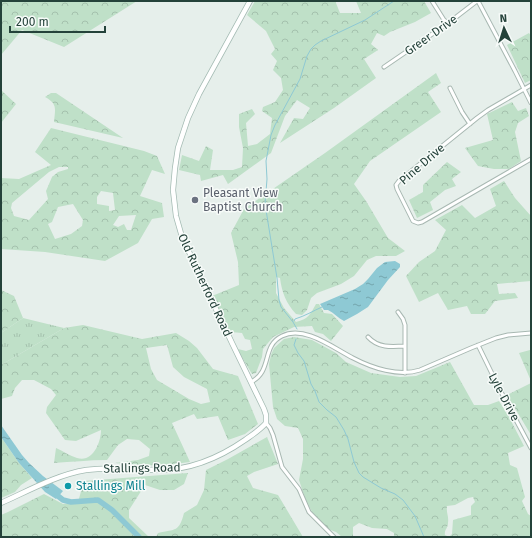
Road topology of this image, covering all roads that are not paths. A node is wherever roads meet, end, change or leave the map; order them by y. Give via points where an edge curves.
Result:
1 (250, 1) edge
2 (432, 1) edge
3 (478, 1) edge
4 (447, 22) junction
5 (384, 67) dead end
6 (531, 85) edge
7 (450, 88) dead end
8 (524, 89) junction
9 (531, 103) edge
10 (470, 124) junction
11 (531, 159) edge
12 (398, 312) dead end
13 (531, 333) edge
14 (368, 336) dead end
15 (478, 345) junction
16 (405, 346) junction
17 (405, 373) junction
18 (251, 382) junction
19 (266, 423) junction
20 (531, 448) edge
21 (1, 503) edge
22 (334, 537) edge

1 - 18 street, Old Rutherford Road via 188,118 178,148 173,188 176,216 182,237
2 - 4 street
3 - 4 street, Greer Drive
3 - 8 street
4 - 5 street, Greer Drive
6 - 8 street, Pine Drive
7 - 10 street
8 - 9 street
8 - 10 street, Pine Drive
10 - 11 street, Pine Drive via 396,185 415,222 422,222
12 - 16 street via 405,325
13 - 15 street via 508,335
14 - 16 street via 381,346
15 - 17 street via 420,370
15 - 20 street, Lyle Drive
16 - 17 street
17 - 18 street via 372,366 318,339 293,334 281,337 273,344 262,373 258,379
18 - 19 street, Old Rutherford Road via 266,412
19 - 21 street, Stallings Road via 234,447 194,465 160,470 88,469 56,478
19 - 22 street via 273,435 282,467 299,489 309,512

